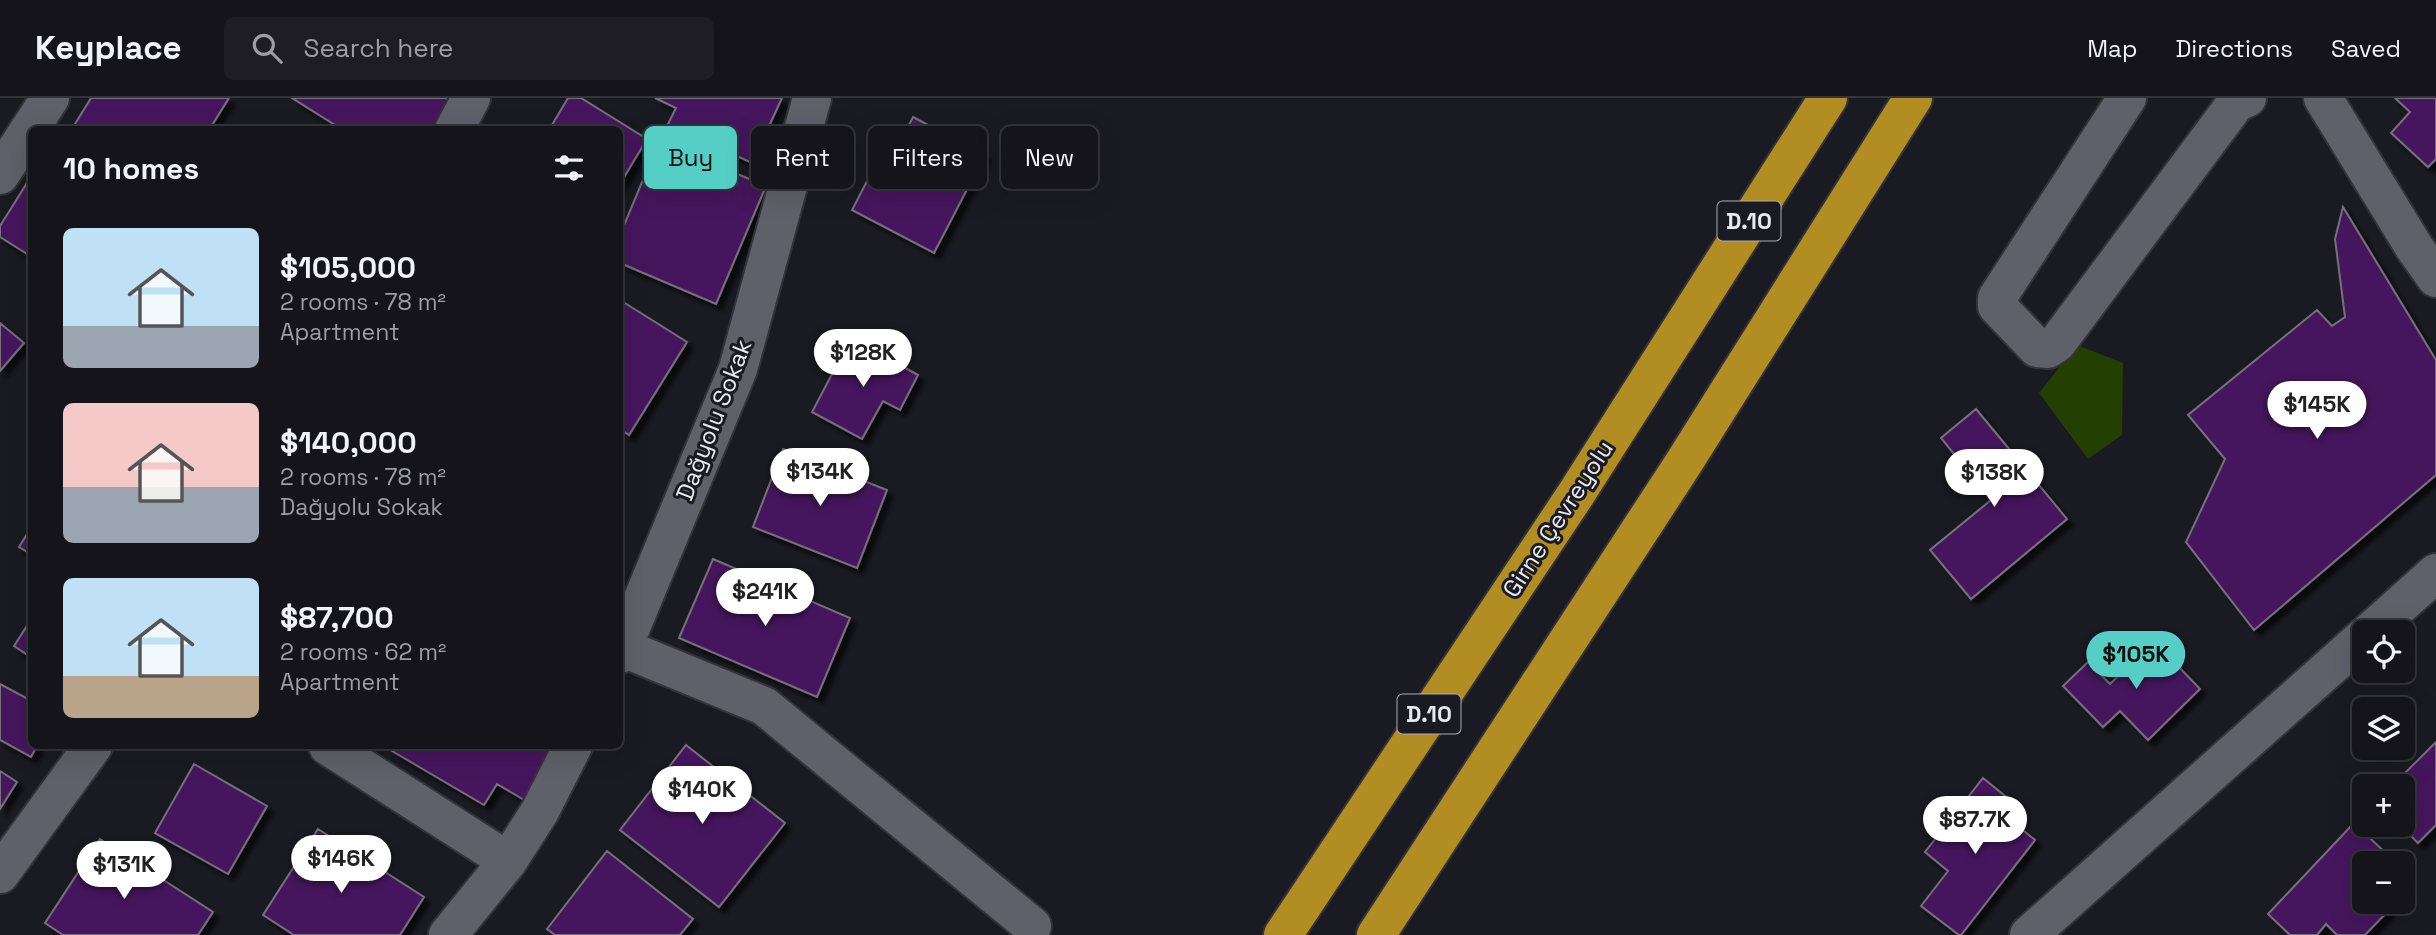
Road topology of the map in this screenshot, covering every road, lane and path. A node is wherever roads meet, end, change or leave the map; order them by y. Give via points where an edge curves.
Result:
1 (50, 98) edge
2 (471, 98) edge
3 (813, 98) edge
4 (1913, 98) edge
5 (2127, 98) edge
6 (2323, 98) edge
7 (2238, 100) edge
8 (1814, 105) edge
9 (32, 126) edge
10 (456, 126) edge
11 (28, 132) edge
12 (0, 175) edge
13 (2425, 238) edge
14 (2436, 278) edge
15 (2436, 573) edge
16 (2383, 620) edge
17 (623, 646) edge
18 (2352, 648) edge
19 (623, 652) edge
20 (91, 749) edge
21 (333, 749) edge
22 (571, 749) edge
23 (508, 861) junction
24 (0, 874) edge
25 (1032, 926) dead end
26 (448, 935) edge
27 (1283, 935) edge
28 (1376, 935) edge
29 (2029, 935) edge

1 - 9 street
2 - 10 street
3 - 17 street, Dağyolu Sokak via 738,369
4 - 28 highway, D.10 via 1683,464
5 - 7 street via 1997,298 1997,306 2037,348 2048,349 2057,343
6 - 13 street
8 - 27 highway, Girne Çevreyolu / D.10 via 1576,494
11 - 12 street
13 - 14 street
15 - 16 street
18 - 29 street
19 - 25 street via 765,706
20 - 24 street
21 - 23 street
22 - 23 street
23 - 26 street

